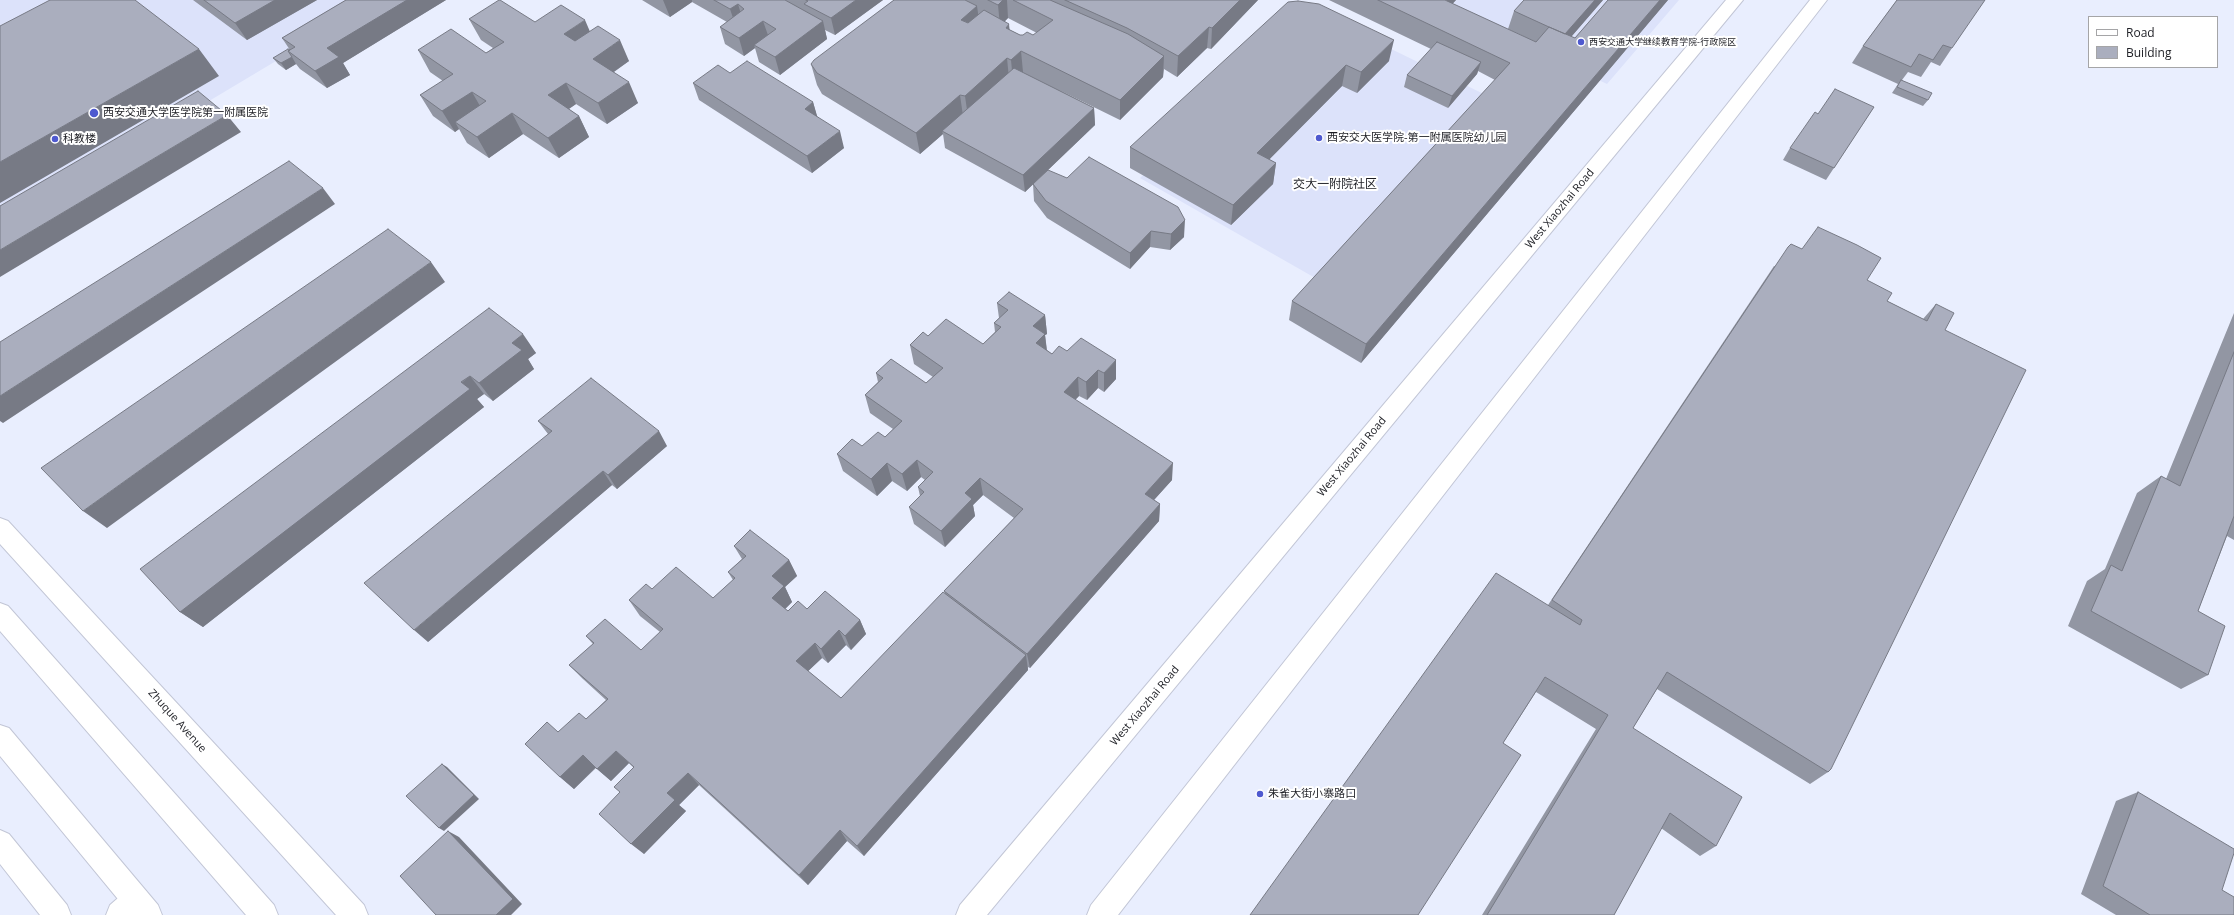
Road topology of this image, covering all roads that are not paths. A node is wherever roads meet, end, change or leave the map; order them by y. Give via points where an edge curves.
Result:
1 (1735, 0) edge
2 (1819, 0) edge
3 (0, 528) edge
4 (0, 614) edge
5 (0, 737) edge
6 (0, 843) edge
7 (135, 910) edge
8 (57, 915) edge
9 (264, 915) edge
10 (354, 915) edge
11 (970, 915) edge
12 (1101, 915) edge

1 - 11 main road, West Xiaozhai Road
2 - 12 main road
3 - 10 main road, Zhuque Avenue
4 - 9 main road
5 - 7 main road
6 - 8 main road

